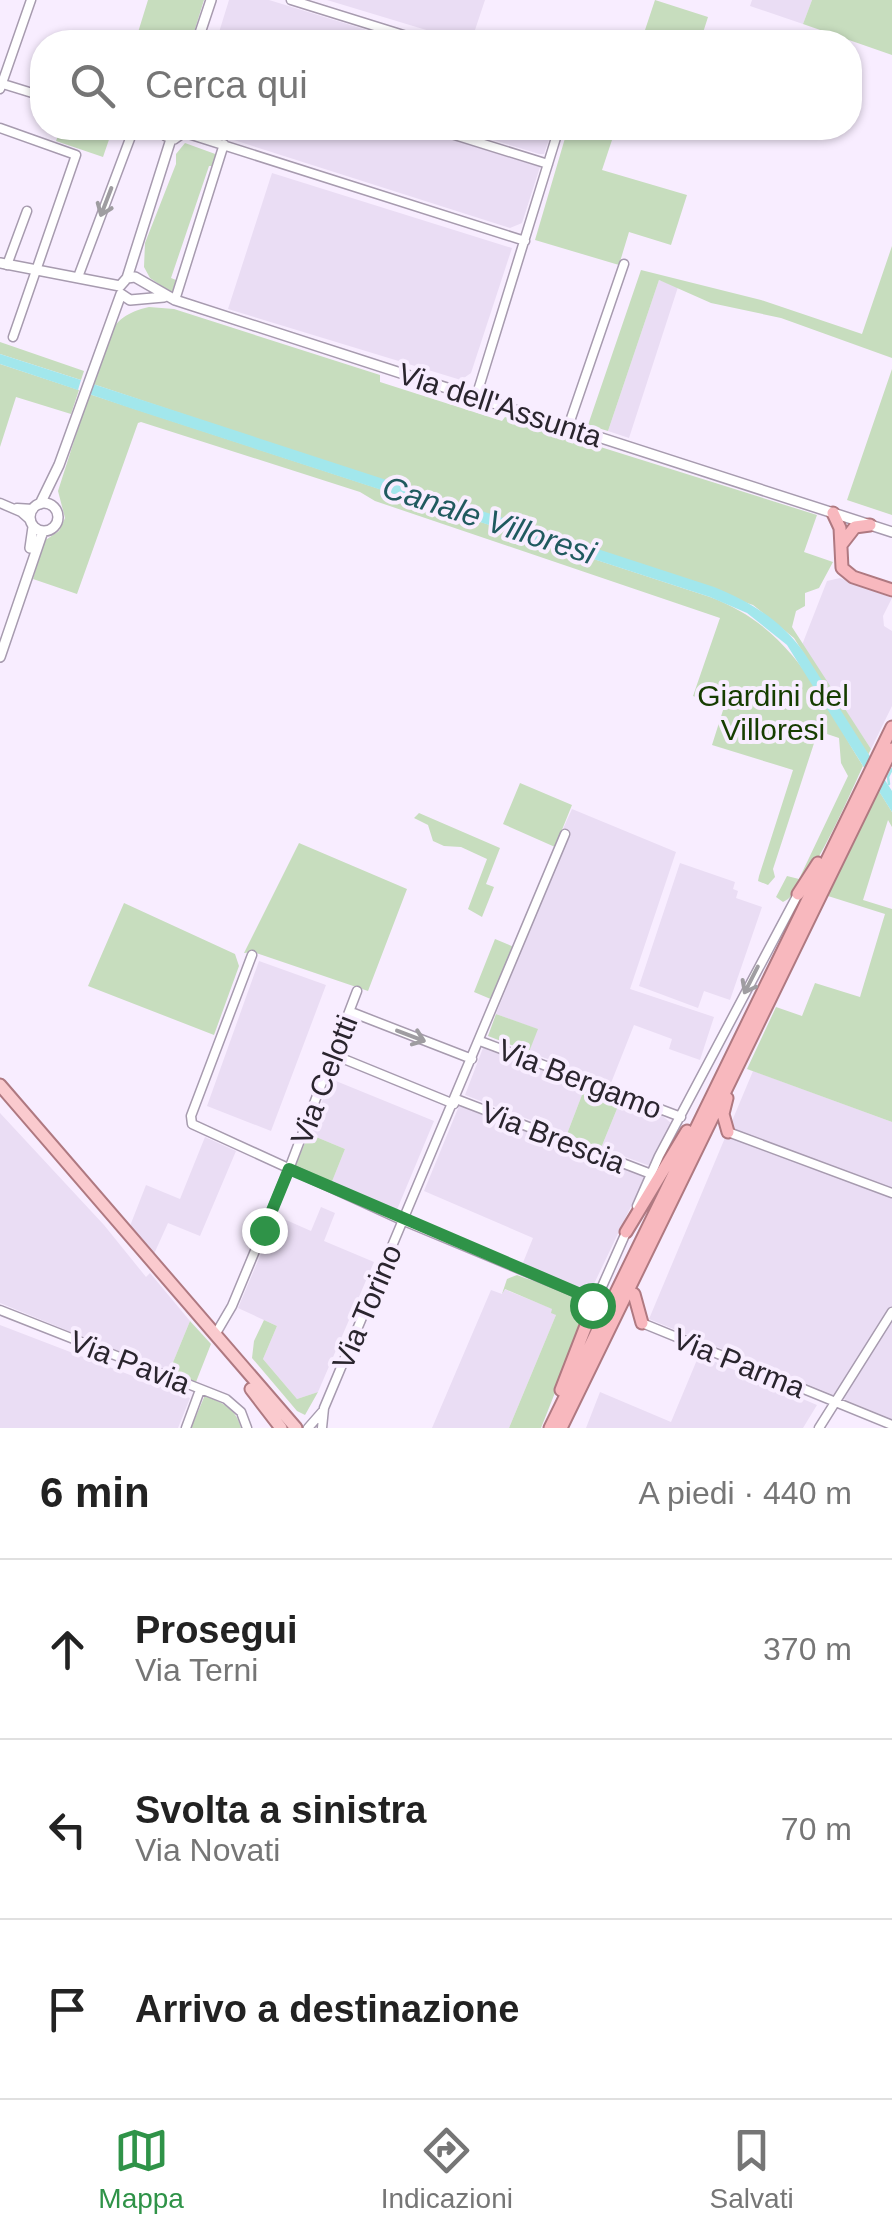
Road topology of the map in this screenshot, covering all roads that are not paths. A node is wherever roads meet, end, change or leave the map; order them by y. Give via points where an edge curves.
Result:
1 (31, 0) edge
2 (211, 0) edge
3 (291, 0) edge
4 (201, 30) edge
5 (387, 30) edge
6 (1, 85) edge
7 (30, 93) edge
8 (0, 128) edge
9 (30, 139) edge
10 (34, 140) edge
11 (130, 140) edge
12 (162, 140) edge
13 (212, 140) edge
14 (471, 140) edge
15 (555, 140) edge
16 (224, 144) junction
17 (548, 164) junction
18 (27, 212) dead end
19 (525, 241) junction
20 (134, 252) junction
21 (3, 264) edge
22 (624, 264) dead end
23 (34, 269) junction
24 (78, 278) junction
25 (140, 281) junction
26 (127, 291) junction
27 (171, 299) junction
28 (13, 338) dead end
29 (476, 397) junction
30 (568, 426) junction
31 (59, 465) junction
32 (4, 504) edge
33 (53, 507) junction
34 (832, 513) joint
35 (36, 518) junction
36 (847, 525) junction
37 (870, 525) joint
38 (892, 532) edge
39 (892, 590) edge
40 (0, 649) edge
41 (892, 727) edge
42 (892, 749) edge
43 (880, 762) junction
44 (868, 786) junction
45 (565, 834) dead end
46 (798, 894) joint
47 (252, 955) dead end
48 (357, 991) dead end
49 (350, 1012) junction
50 (480, 1041) junction
51 (334, 1055) junction
52 (729, 1058) junction
53 (472, 1059) junction
54 (730, 1078) junction
55 (0, 1085) edge
56 (455, 1101) junction
57 (681, 1118) junction
58 (702, 1125) junction
59 (728, 1132) joint
60 (289, 1169) junction
61 (651, 1174) junction
62 (892, 1193) edge
63 (404, 1221) junction
64 (660, 1224) junction
65 (626, 1232) junction
66 (603, 1278) junction
67 (578, 1293) junction
68 (634, 1294) junction
69 (0, 1310) edge
70 (592, 1310) junction
71 (892, 1312) edge
72 (642, 1323) junction
73 (620, 1324) junction
74 (216, 1338) junction
75 (200, 1390) junction
76 (836, 1403) junction
77 (324, 1408) junction
78 (892, 1426) edge
79 (186, 1428) edge
80 (247, 1428) edge
81 (281, 1428) edge
82 (296, 1428) edge
83 (308, 1428) edge
84 (322, 1428) edge
85 (547, 1428) edge
86 (564, 1428) edge
87 (819, 1428) edge

1 - 6 street
2 - 4 street
3 - 5 street
6 - 7 street
8 - 9 street
10 - 23 street via 76,155
11 -> 24 street
12 - 20 street
13 - 16 street
14 - 17 street
15 - 17 street
16 - 19 street
16 - 27 street
17 - 19 street
18 - 21 street
19 - 29 street
20 - 25 street
20 - 26 street
21 - 23 street, Via dell'Assunta
22 - 30 street
23 - 24 street, Via dell'Assunta
23 - 28 street
24 - 26 street, Via dell'Assunta
25 - 26 street, Via dell'Assunta
25 - 26 street
25 - 27 street, Via dell'Assunta
26 - 27 street, Via dell'Assunta
26 - 31 street via 109,320
27 - 29 street, Via dell'Assunta
29 - 30 street, Via dell'Assunta
30 - 34 street, Via dell'Assunta
31 - 33 street
31 - 35 street
32 - 35 street
33 - 35 street
33 - 35 street via 54,528
34 - 36 highway
35 - 40 street
35 - 40 street
36 - 37 highway
36 - 39 highway via 840,562 845,572
37 - 38 street
41 - 43 highway
42 - 43 highway
43 - 44 highway
44 - 46 highway
44 - 52 highway
44 - 54 highway
45 - 50 street, Via Torino
46 -> 57 street
47 - 60 street via 190,1116 195,1127
48 - 49 street, Via Celotti
49 - 51 street, Via Celotti
49 -> 53 street
50 - 53 street, Via Torino
50 - 57 street, Via Bergamo
51 - 56 street, Via Brescia
51 - 60 street, Via Celotti
52 - 58 highway
52 - 65 highway
53 - 56 street, Via Torino
54 - 58 highway
54 - 59 highway via 722,1114
55 - 74 main road
56 - 61 street, Via Brescia
56 - 63 street, Via Torino
57 - 61 street
58 - 64 highway
58 - 85 highway
59 - 62 street
60 - 63 street
60 - 74 street, Via Celotti
61 - 65 street
63 - 67 street
63 - 77 street, Via Torino
64 - 68 highway via 663,1232
64 - 86 highway
65 - 66 street
66 - 67 street via 592,1293
66 - 70 street
67 - 70 street
68 - 72 highway
68 - 73 highway
69 - 75 street, Via Pavia
70 - 85 highway
71 - 76 street
72 - 73 highway
72 - 76 street, Via Parma
73 - 86 highway
74 - 81 main road
74 - 82 main road
75 - 79 street
75 - 80 street, Via Pavia via 233,1404
76 - 78 street, Via Parma
76 - 87 street
77 - 83 street, Via Torino
77 - 84 street, Via Torino

